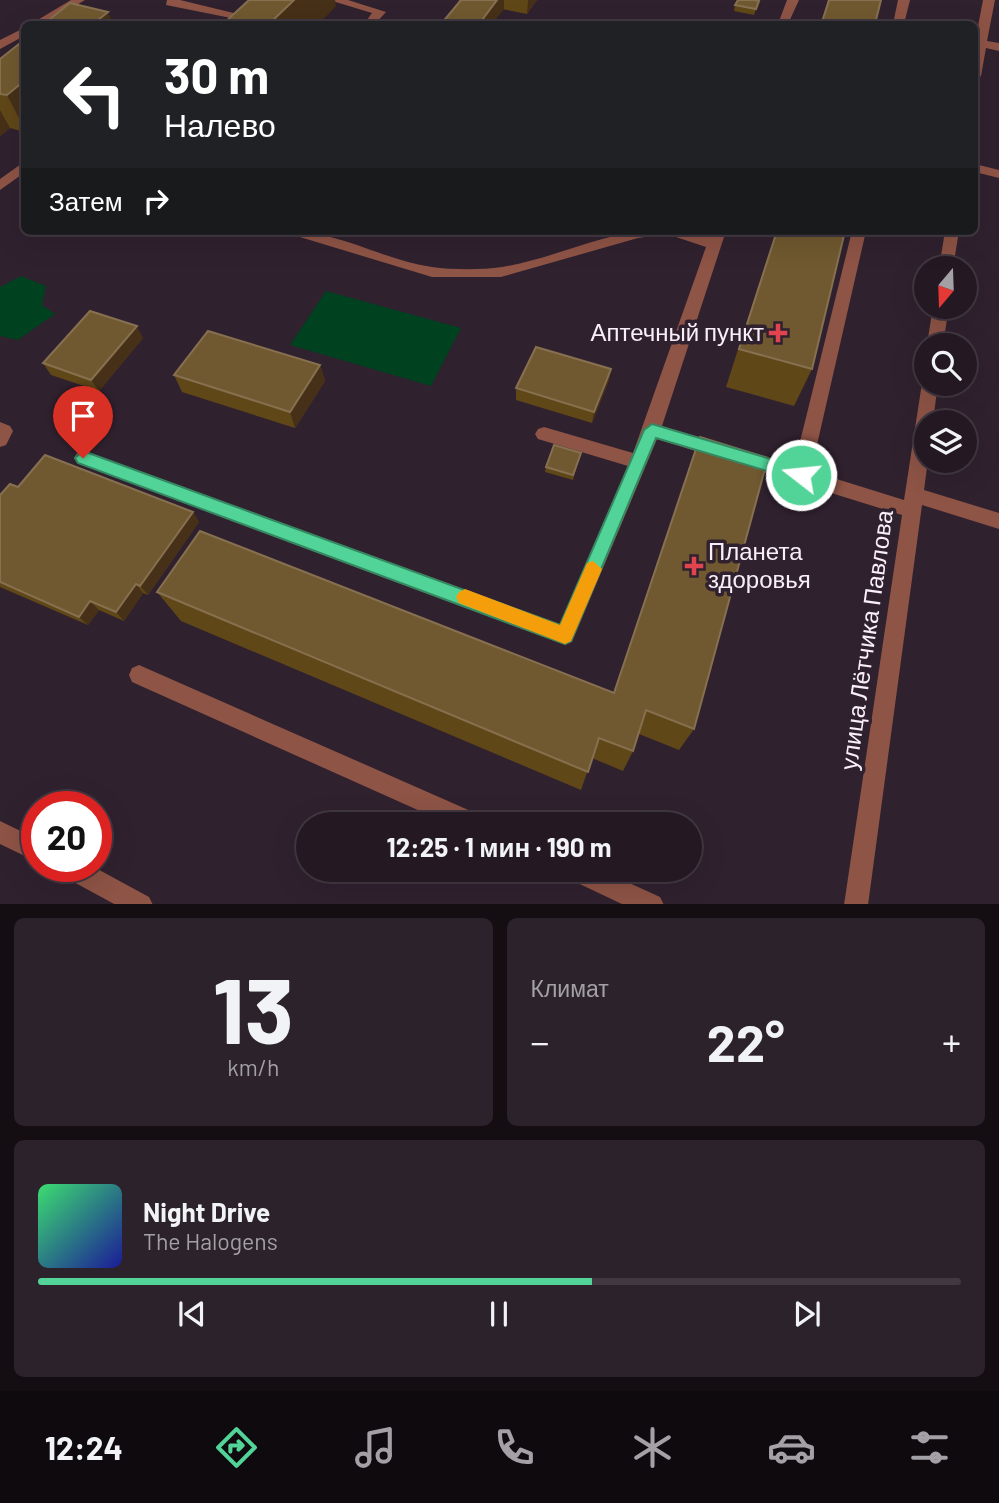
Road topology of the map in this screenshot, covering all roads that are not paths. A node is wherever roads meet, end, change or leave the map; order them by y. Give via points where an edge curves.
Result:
1 (79, 0) edge
2 (174, 0) edge
3 (278, 0) edge
4 (335, 0) edge
5 (793, 0) edge
6 (904, 0) edge
7 (989, 0) edge
8 (55, 14) junction
9 (68, 18) edge
10 (42, 21) edge
11 (246, 21) edge
12 (257, 21) edge
13 (372, 21) edge
14 (784, 21) edge
15 (899, 21) edge
16 (21, 34) edge
17 (980, 43) junction
18 (0, 45) edge
19 (999, 47) edge
20 (978, 56) edge
21 (21, 168) edge
22 (978, 169) edge
23 (999, 174) edge
24 (0, 186) edge
25 (308, 235) edge
26 (631, 235) edge
27 (858, 235) edge
28 (951, 235) edge
29 (717, 237) edge
30 (948, 256) edge
31 (928, 396) edge
32 (0, 429) edge
33 (652, 430) junction
34 (544, 433) dead end
35 (0, 440) edge
36 (83, 458) dead end
37 (638, 462) junction
38 (801, 475) junction
39 (912, 502) junction
40 (999, 521) edge
41 (139, 675) dead end
42 (447, 812) edge
43 (0, 832) edge
44 (21, 843) edge
45 (97, 882) edge
46 (601, 882) edge
47 (139, 904) edge
48 (650, 904) edge
49 (856, 904) edge

1 - 8 street
2 - 11 street via 170,4
3 - 12 street
4 - 13 street via 380,12
5 - 14 street
6 - 15 street
7 - 17 street
8 - 9 street
8 - 10 street
16 - 18 street
17 - 19 street
17 - 20 street
21 - 24 street
22 - 23 street
25 - 26 street via 432,272 501,272
27 - 38 street
28 - 30 street
29 - 33 street
31 - 39 street, улица Лётчика Павлова
32 - 35 street via 4,431
33 - 37 street
33 - 38 street
34 - 37 street
36 - 37 street via 565,635
38 - 39 street
39 - 40 street
39 - 49 street, улица Лётчика Павлова
41 - 42 street
43 - 44 street
45 - 47 street
46 - 48 street

